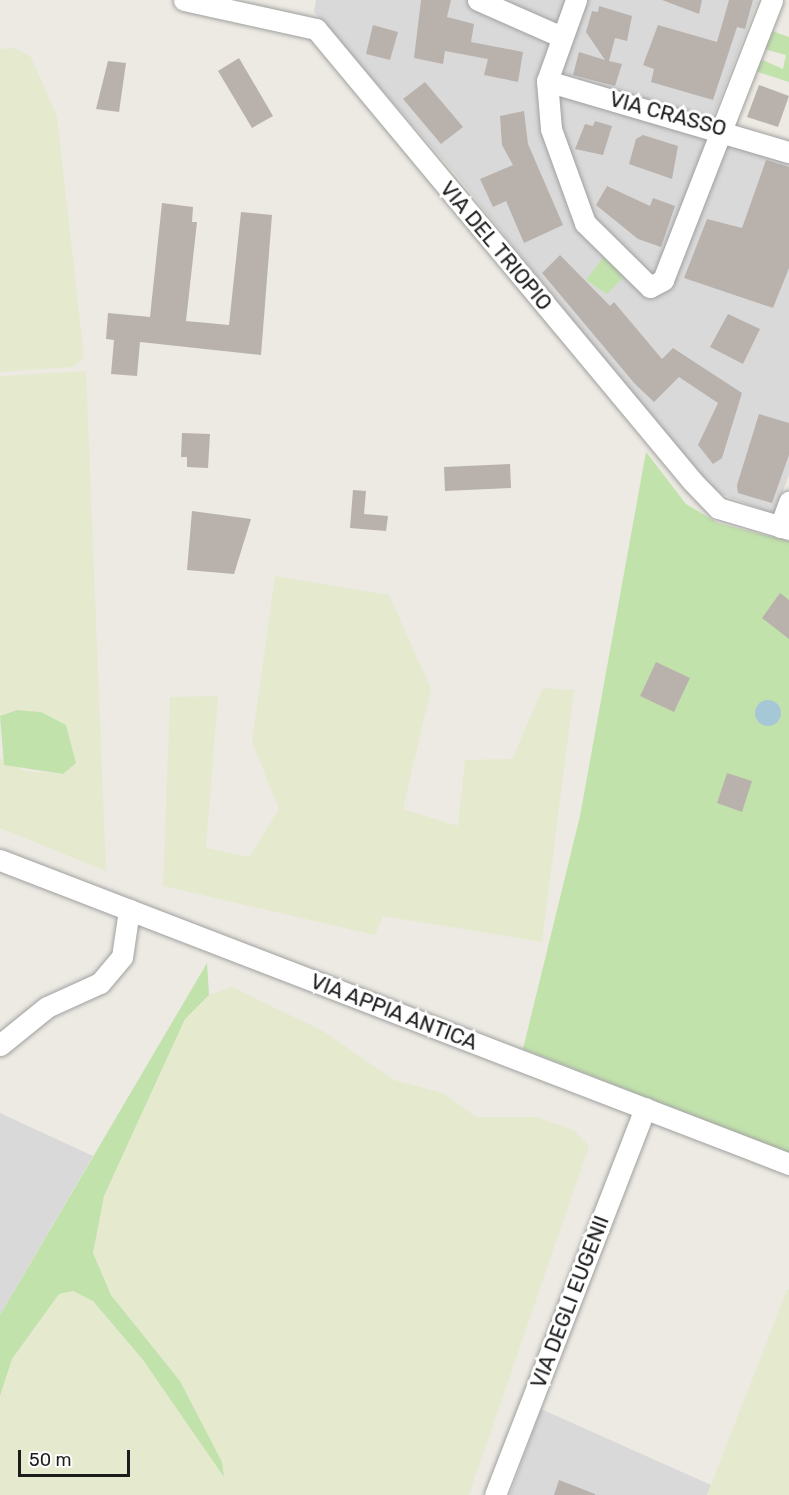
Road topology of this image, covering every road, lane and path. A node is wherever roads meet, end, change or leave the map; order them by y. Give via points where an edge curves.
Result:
1 (184, 0) edge
2 (478, 0) edge
3 (576, 0) edge
4 (772, 0) edge
5 (562, 37) junction
6 (547, 81) junction
7 (724, 129) junction
8 (789, 152) edge
9 (789, 502) edge
10 (785, 528) edge
11 (0, 860) edge
12 (129, 910) junction
13 (0, 1045) edge
14 (645, 1108) junction
15 (789, 1164) edge
16 (495, 1495) edge

1 - 10 street, VIA DEL TRIOPIO via 316,29 693,482 718,508
2 - 5 street
3 - 5 street
4 - 7 street
5 - 6 street
6 - 7 street, VIA CRASSO
6 - 7 street via 551,129 585,223 645,286 663,280
7 - 8 street, VIA CRASSO
9 - 10 street
11 - 12 street, VIA APPIA ANTICA
12 - 13 street via 123,957 100,983 46,1007
12 - 14 street, VIA APPIA ANTICA
14 - 15 street, VIA APPIA ANTICA
14 - 16 street, VIA DEGLI EUGENII

